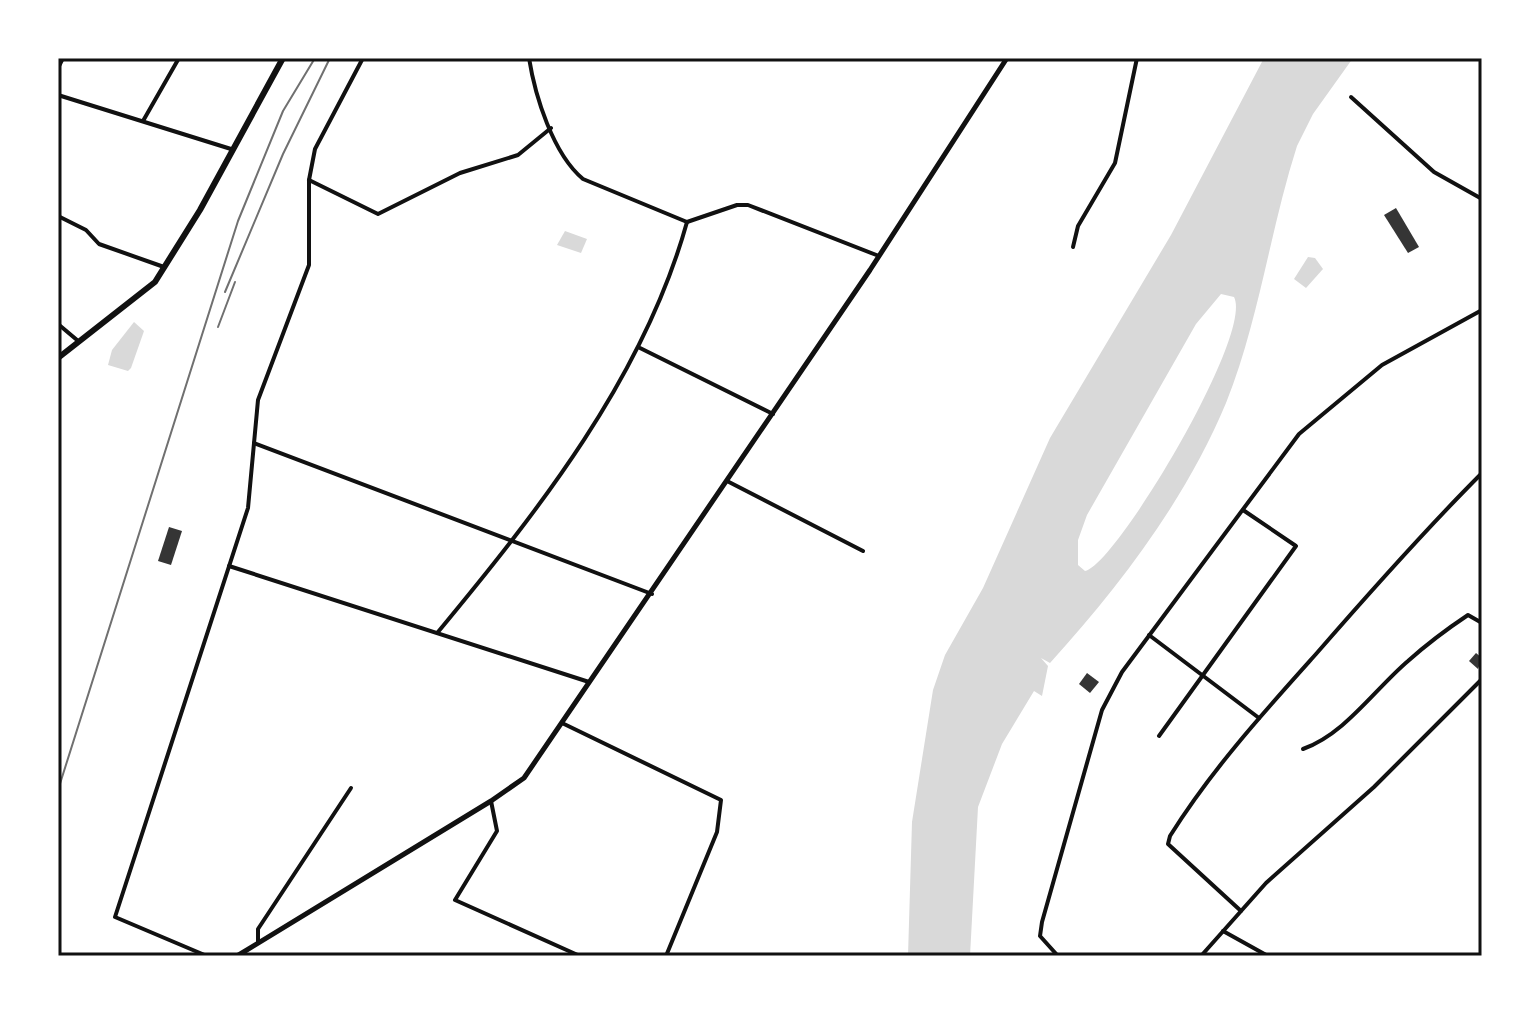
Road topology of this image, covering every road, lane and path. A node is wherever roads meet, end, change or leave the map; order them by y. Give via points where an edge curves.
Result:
1 (63, 58) edge
2 (179, 58) edge
3 (283, 58) edge
4 (363, 58) edge
5 (529, 58) edge
6 (1007, 58) edge
7 (1137, 58) edge
8 (58, 68) edge
9 (58, 95) edge
10 (1351, 97) dead end
11 (143, 121) junction
12 (551, 128) junction
13 (231, 149) junction
14 (309, 180) junction
15 (1482, 199) edge
16 (58, 216) edge
17 (687, 222) junction
18 (1073, 247) dead end
19 (879, 256) junction
20 (164, 267) junction
21 (1482, 310) edge
22 (58, 324) edge
23 (77, 340) junction
24 (640, 348) junction
25 (58, 358) edge
26 (773, 414) junction
27 (254, 443) junction
28 (1482, 473) edge
29 (727, 481) junction
30 (1243, 510) junction
31 (511, 543) junction
32 (863, 551) dead end
33 (229, 566) junction
34 (652, 594) junction
35 (1482, 623) edge
36 (438, 632) junction
37 (1149, 635) junction
38 (1203, 675) junction
39 (1482, 679) edge
40 (589, 682) junction
41 (1259, 718) junction
42 (562, 723) junction
43 (1159, 736) dead end
44 (1303, 749) dead end
45 (351, 788) dead end
46 (491, 801) junction
47 (1241, 911) junction
48 (1223, 931) junction
49 (258, 943) junction
50 (207, 956) edge
51 (237, 956) edge
52 (580, 956) edge
53 (666, 956) edge
54 (1058, 956) edge
55 (1201, 956) edge
56 (1268, 956) edge

1 - 8 street
2 - 11 street
3 - 13 main road
4 - 14 street via 315,149
5 - 12 street
6 - 19 main road
7 - 18 street via 1115,163 1078,226
9 - 11 street
10 - 15 street via 1434,172
11 - 13 street
12 - 14 street via 518,155 460,173 378,214
12 - 17 street via 570,168 583,179
13 - 20 main road
14 - 27 street via 309,265 258,400
16 - 20 street via 86,230 99,244
17 - 19 street via 748,205
17 - 24 street
19 - 26 main road
20 - 23 main road via 135,299
21 - 30 street via 1382,365 1299,434
22 - 23 street
23 - 25 main road
24 - 26 street
24 - 31 street
26 - 29 main road
27 - 31 street
27 - 33 street via 248,508
28 - 41 street
29 - 32 street
29 - 34 main road
30 - 37 street
30 - 38 street via 1296,546
31 - 34 street
31 - 36 street
33 - 36 street
33 - 50 street via 115,917
34 - 40 main road
35 - 44 street via 1468,615 1407,661 1323,742
36 - 40 street
37 - 38 street
37 - 54 street via 1102,710 1046,907 1040,936
38 - 41 street
38 - 43 street
39 - 47 street
40 - 42 main road
41 - 47 street via 1201,786 1168,844
42 - 46 main road via 524,778
42 - 53 street via 721,800 717,832
45 - 49 street via 258,929
46 - 49 main road
46 - 52 street via 497,831 455,900
47 - 48 street
48 - 55 street
48 - 56 street
49 - 51 main road

